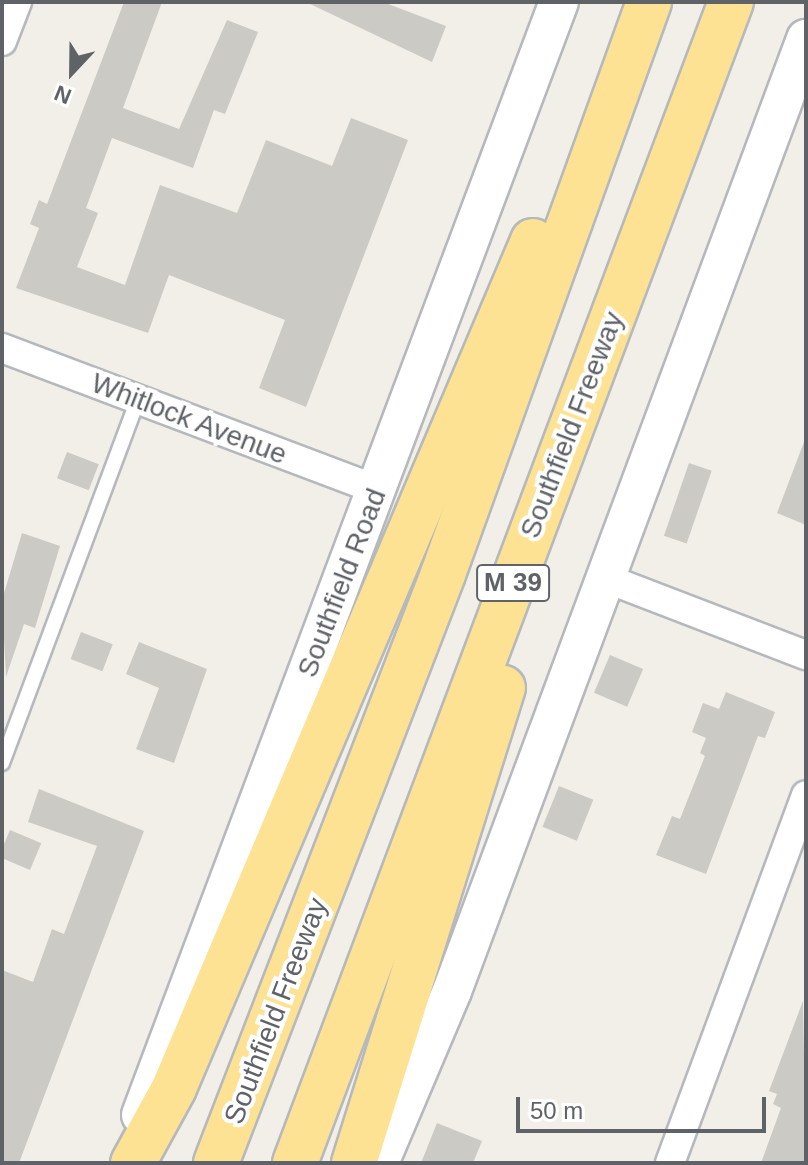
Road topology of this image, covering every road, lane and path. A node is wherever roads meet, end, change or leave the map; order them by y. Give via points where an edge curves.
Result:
1 (17, 2) edge
2 (559, 2) edge
3 (649, 2) edge
4 (731, 2) edge
5 (806, 39) edge
6 (2, 41) edge
7 (608, 111) junction
8 (626, 282) junction
9 (2, 348) edge
10 (138, 399) junction
11 (377, 490) junction
12 (605, 578) junction
13 (806, 655) edge
14 (2, 763) edge
15 (806, 795) edge
16 (123, 1163) edge
17 (133, 1163) edge
18 (216, 1163) edge
19 (295, 1163) edge
20 (354, 1163) edge
21 (379, 1163) edge
22 (670, 1163) edge

1 - 6 street
2 - 11 main road, Southfield Road
3 - 7 highway, Southfield Freeway / M 39
4 - 8 highway, Southfield Freeway / M 39
5 - 12 main road
7 - 17 highway via 537,230 174,1088
7 - 18 highway, Southfield Freeway / M 39 via 443,574
8 - 19 highway, Southfield Freeway / M 39
8 - 20 highway
9 - 10 street, Whitlock Avenue
10 - 11 street, Whitlock Avenue
10 - 14 lane
11 - 16 main road, Southfield Road
12 - 13 street
12 - 21 main road via 452,991
15 - 22 street

